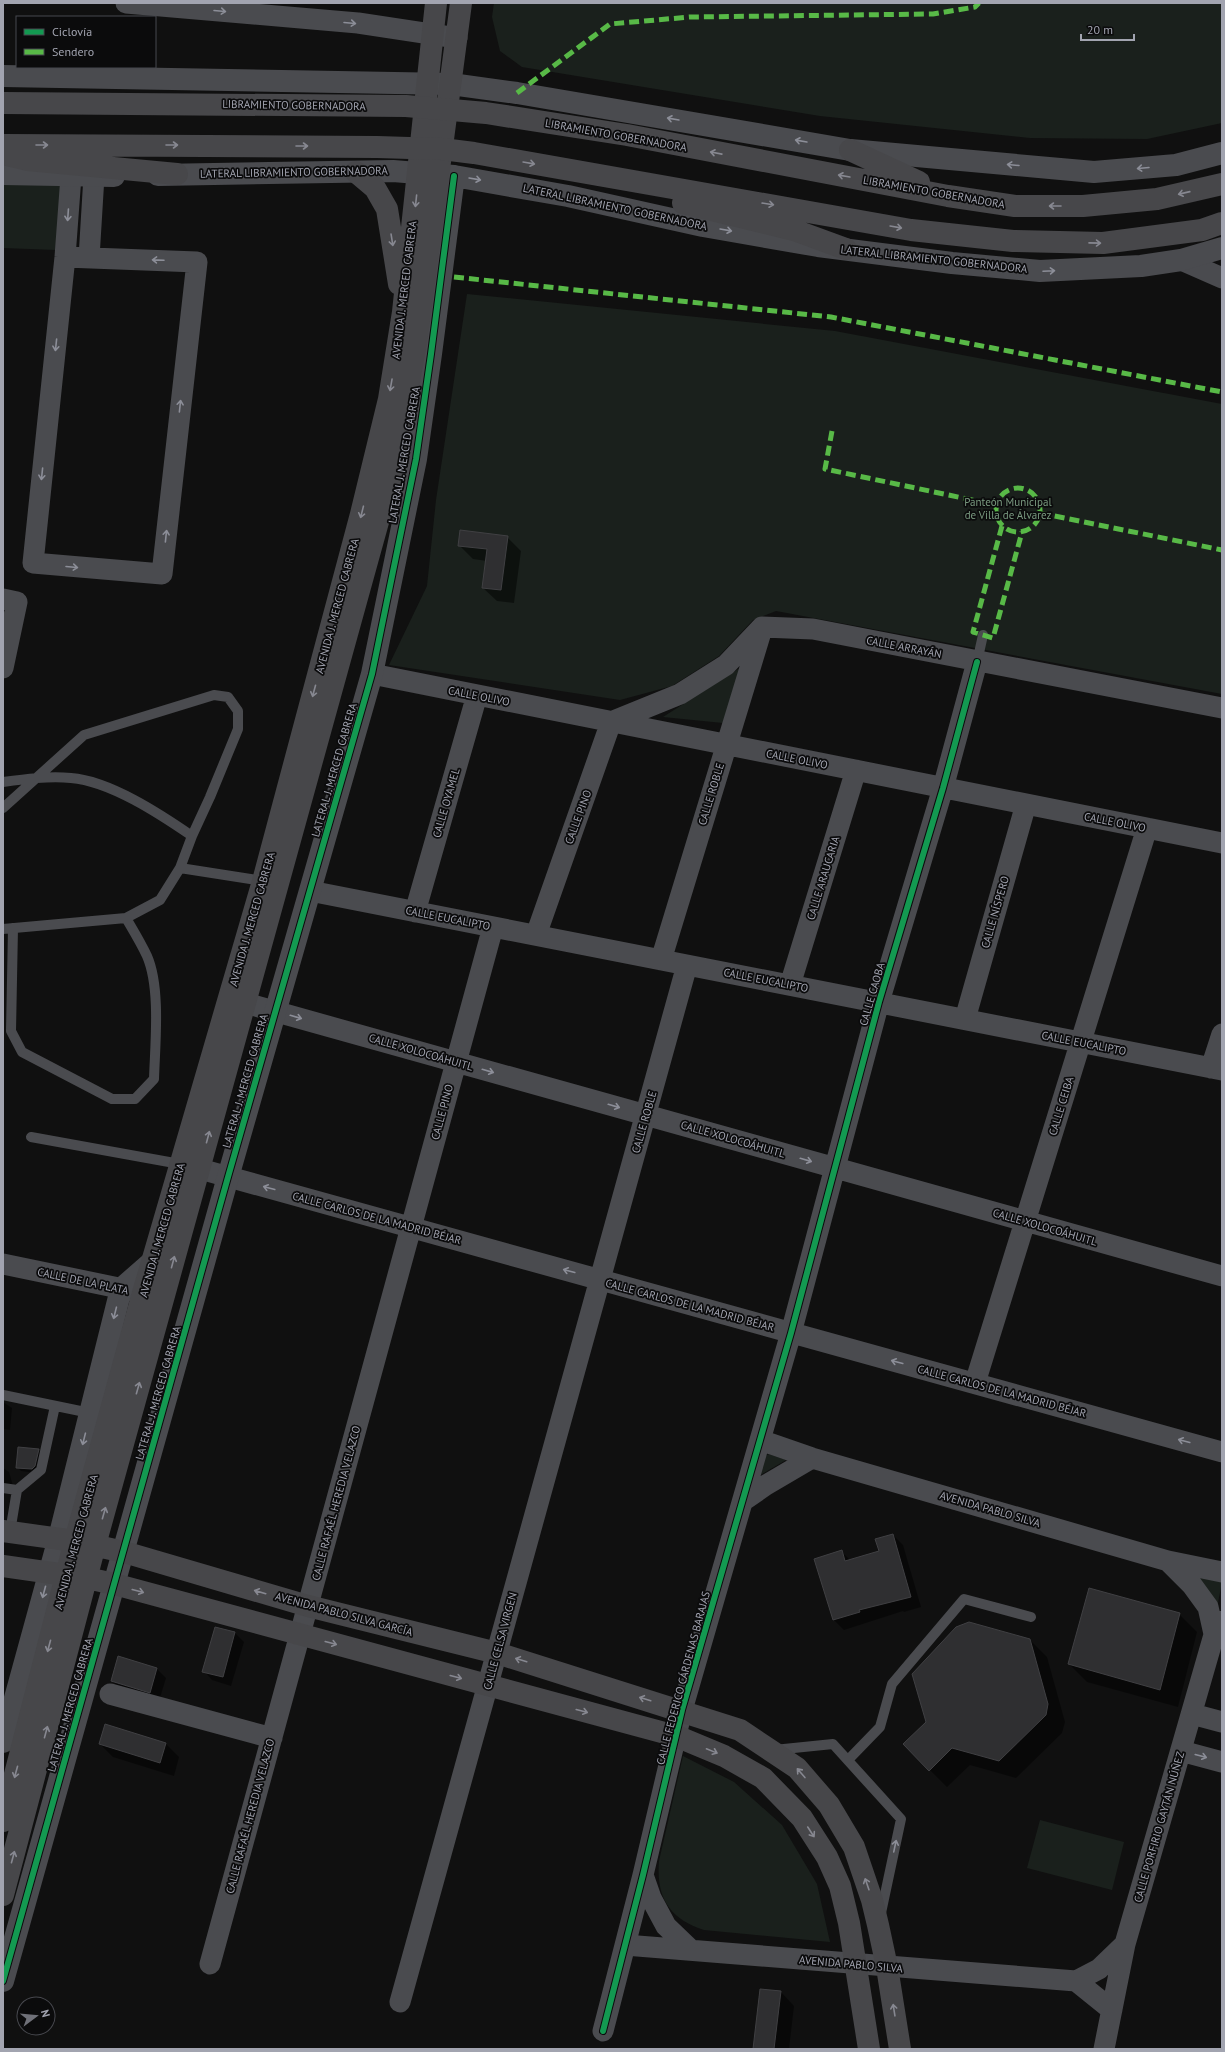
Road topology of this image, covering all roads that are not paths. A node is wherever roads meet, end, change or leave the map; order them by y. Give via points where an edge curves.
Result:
1 (126, 3) edge
2 (436, 3) edge
3 (457, 3) edge
4 (434, 36) junction
5 (457, 38) junction
6 (3, 76) edge
7 (429, 83) junction
8 (451, 84) junction
9 (3, 102) edge
10 (437, 108) junction
11 (3, 145) edge
12 (432, 149) junction
13 (850, 150) junction
14 (1222, 153) edge
15 (3, 154) edge
16 (356, 172) junction
17 (3, 174) edge
18 (177, 174) junction
19 (437, 174) junction
20 (71, 176) junction
21 (94, 176) junction
22 (636, 183) junction
23 (1222, 184) edge
24 (948, 196) junction
25 (1222, 223) edge
26 (446, 241) junction
27 (1222, 248) edge
28 (846, 249) junction
29 (65, 257) junction
30 (89, 258) junction
31 (1181, 260) junction
32 (425, 277) junction
33 (1222, 278) edge
34 (412, 307) junction
35 (431, 354) junction
36 (10, 600) edge
37 (762, 628) junction
38 (983, 635) dead end
39 (976, 662) junction
40 (3, 668) edge
41 (372, 674) junction
42 (477, 695) junction
43 (1222, 708) edge
44 (611, 722) junction
45 (726, 745) junction
46 (856, 770) junction
47 (34, 778) junction
48 (3, 782) edge
49 (943, 788) junction
50 (1026, 804) junction
51 (3, 808) edge
52 (1147, 828) junction
53 (192, 836) junction
54 (1222, 843) edge
55 (180, 868) junction
56 (263, 881) junction
57 (310, 891) junction
58 (415, 912) junction
59 (126, 918) junction
60 (493, 927) junction
61 (8, 928) edge
62 (536, 935) junction
63 (661, 960) junction
64 (688, 965) junction
65 (790, 985) junction
66 (879, 1002) junction
67 (245, 1003) junction
68 (275, 1012) junction
69 (965, 1020) junction
70 (1222, 1034) edge
71 (1080, 1042) junction
72 (456, 1062) junction
73 (1216, 1069) edge
74 (646, 1115) junction
75 (31, 1137) dead end
76 (190, 1167) junction
77 (836, 1168) junction
78 (228, 1177) junction
79 (1026, 1221) junction
80 (411, 1228) junction
81 (153, 1261) junction
82 (3, 1264) edge
83 (1222, 1276) edge
84 (600, 1280) junction
85 (121, 1289) junction
86 (153, 1295) junction
87 (791, 1333) junction
88 (975, 1383) junction
89 (3, 1395) edge
90 (55, 1406) junction
91 (90, 1414) junction
92 (760, 1440) junction
93 (1222, 1452) edge
94 (812, 1458) junction
95 (3, 1488) edge
96 (17, 1490) junction
97 (743, 1501) junction
98 (7, 1531) edge
99 (76, 1541) junction
100 (124, 1552) junction
101 (1168, 1561) junction
102 (3, 1566) edge
103 (1222, 1572) edge
104 (68, 1575) junction
105 (114, 1584) junction
106 (308, 1606) junction
107 (1222, 1607) edge
108 (1030, 1617) dead end
109 (1214, 1634) junction
110 (300, 1635) junction
111 (497, 1653) junction
112 (488, 1686) junction
113 (110, 1694) dead end
114 (682, 1710) junction
115 (1192, 1714) junction
116 (1222, 1722) edge
117 (676, 1736) junction
118 (272, 1738) junction
119 (3, 1742) edge
120 (770, 1750) junction
121 (1181, 1750) junction
122 (848, 1760) junction
123 (1222, 1762) edge
124 (3, 1822) edge
125 (643, 1875) junction
126 (3, 1895) edge
127 (878, 1925) junction
128 (1125, 1944) junction
129 (625, 1945) junction
130 (691, 1950) junction
131 (210, 1964) dead end
132 (856, 1965) junction
133 (888, 1968) junction
134 (3, 1981) edge
135 (1076, 1981) junction
136 (400, 2002) dead end
137 (1112, 2010) junction
138 (603, 2031) dead end
139 (869, 2049) edge
140 (900, 2049) edge
141 (1104, 2049) edge

1 -> 4 street via 358,23
2 - 4 main road
3 - 5 main road
4 - 5 street
4 - 7 main road
5 - 8 main road
6 - 7 street
7 - 8 street
7 - 10 main road
8 - 10 main road
13 -> 8 street
9 - 10 main road, LIBRAMIENTO GOBERNADORA
10 - 12 main road, AVENIDA J. MERCED CABRERA
24 -> 10 main road, LIBRAMIENTO GOBERNADORA via 627,135
11 -> 12 main road
12 - 19 main road, AVENIDA J. MERCED CABRERA
12 -> 22 main road via 474,153
14 -> 13 street via 1176,165 1094,172
13 - 24 main road
15 - 18 main road via 28,160
16 - 18 street, LATERAL LIBRAMIENTO GOBERNADORA
16 - 19 street, LATERAL LIBRAMIENTO GOBERNADORA
16 -> 34 main road via 375,188 387,209
17 - 20 street, LATERAL LIBRAMIENTO GOBERNADORA
18 - 21 street, LATERAL LIBRAMIENTO GOBERNADORA
19 - 26 street, LATERAL J. MERCED CABRERA
19 -> 28 street, LATERAL LIBRAMIENTO GOBERNADORA via 568,196 703,226
19 - 32 main road, AVENIDA J. MERCED CABRERA
19 -> 34 main road, AVENIDA J. MERCED CABRERA
20 - 21 street, LATERAL LIBRAMIENTO GOBERNADORA
20 -> 29 street
21 - 30 street
22 -> 25 main road via 911,230 1013,241 1103,243 1202,230
22 - 28 main road via 688,205 794,230
23 -> 24 main road, LIBRAMIENTO GOBERNADORA via 1157,199 1083,206 1015,206
26 - 32 street
26 - 35 street, LATERAL J. MERCED CABRERA
27 - 31 street, LATERAL LIBRAMIENTO GOBERNADORA
28 -> 31 street, LATERAL LIBRAMIENTO GOBERNADORA via 1040,271 1141,266
29 - 30 street
29 -> 30 street via 33,563 162,574 197,262
31 - 33 street
32 - 34 main road, AVENIDA J. MERCED CABRERA
34 - 35 street
34 -> 56 main road, AVENIDA J. MERCED CABRERA via 361,514
34 - 67 main road, AVENIDA J. MERCED CABRERA via 394,464
35 - 41 street, LATERAL J. MERCED CABRERA via 416,459
36 - 40 street
37 - 39 street, CALLE ARRAYÁN via 813,629
37 - 44 street via 726,665 680,694
37 - 45 street, CALLE ROBLE
38 - 39 lane
39 - 43 street, CALLE ARRAYÁN
39 - 49 street, CALLE CAOBA
41 - 42 street, CALLE OLIVO
41 - 57 street, LATERAL J. MERCED CABRERA
42 - 44 street, CALLE OLIVO
42 - 58 street, CALLE OYAMEL
44 - 45 street, CALLE OLIVO
44 - 62 street, CALLE PINO
45 - 46 street, CALLE OLIVO
45 - 63 street, CALLE ROBLE
46 - 49 street, CALLE OLIVO
46 - 65 street, CALLE ARAUCARIA
47 - 48 lane
47 - 51 lane
47 - 53 lane via 71,778 98,784 160,814
47 - 53 lane via 84,735 214,695 228,697 238,711 238,729
49 - 50 street, CALLE OLIVO
49 - 66 street, CALLE CAOBA
50 - 52 street, CALLE OLIVO
50 - 69 street, CALLE NÍSPERO
52 - 54 street, CALLE OLIVO
52 - 71 street, CALLE CEIBA
53 - 55 lane
55 - 56 lane
55 - 59 lane via 160,900
56 - 76 main road, AVENIDA J. MERCED CABRERA
57 - 58 street, CALLE EUCALIPTO
57 - 68 street, LATERAL J. MERCED CABRERA
58 - 60 street, CALLE EUCALIPTO
59 - 61 lane
59 - 61 lane via 148,957 154,985 156,1025 154,1079 135,1099 112,1100 22,1052 11,1031
60 - 62 street, CALLE EUCALIPTO
60 - 72 street, CALLE PINO
62 - 63 street, CALLE EUCALIPTO
63 - 64 street, CALLE EUCALIPTO
64 - 65 street, CALLE EUCALIPTO
64 - 74 street, CALLE ROBLE
65 - 66 street, CALLE EUCALIPTO
66 - 69 street, CALLE EUCALIPTO
66 - 77 street, CALLE CAOBA
67 - 68 street, CALLE XOLOCOÁHUITL
76 -> 67 main road, AVENIDA J. MERCED CABRERA
68 -> 72 street, CALLE XOLOCOÁHUITL
68 - 78 street, LATERAL J. MERCED CABRERA
69 - 71 street, CALLE EUCALIPTO
70 - 73 street
71 - 73 street, CALLE EUCALIPTO
71 - 79 street, CALLE CEIBA
72 -> 74 street, CALLE XOLOCOÁHUITL
72 - 80 street, CALLE PINO
74 -> 77 street, CALLE XOLOCOÁHUITL
74 - 84 street, CALLE ROBLE
75 - 76 lane
76 - 78 street, CALLE CARLOS DE LA MADRID BÉJAR
76 - 81 main road, AVENIDA J. MERCED CABRERA
86 -> 76 main road, AVENIDA J. MERCED CABRERA
77 - 79 street, CALLE XOLOCOÁHUITL
77 - 87 street, CALLE CAOBA
80 -> 78 street, CALLE CARLOS DE LA MADRID BÉJAR
78 - 100 street, LATERAL J. MERCED CABRERA
79 - 83 street, CALLE XOLOCOÁHUITL
79 - 88 street, CALLE CEIBA
84 -> 80 street, CALLE CARLOS DE LA MADRID BÉJAR
80 - 106 street, CALLE RAFAÉL HEREDIA VELAZCO
81 - 85 street
81 - 86 main road, AVENIDA J. MERCED CABRERA
82 - 85 street, CALLE DE LA PLATA
84 - 87 street, CALLE CARLOS DE LA MADRID BÉJAR
84 - 111 street, CALLE CELSA VIRGEN
85 - 86 street, CALLE DE LA PLATA
85 -> 91 street
86 - 99 main road, AVENIDA J. MERCED CABRERA
88 -> 87 street, CALLE CARLOS DE LA MADRID BÉJAR
87 - 92 street, CALLE FEDERICO CÁRDENAS BARAJAS
93 -> 88 street, CALLE CARLOS DE LA MADRID BÉJAR
89 - 90 lane
90 - 91 lane
90 - 96 lane via 41,1470
91 -> 99 street
92 - 94 street, AVENIDA PABLO SILVA
92 - 97 street, CALLE FEDERICO CÁRDENAS BARAJAS
94 - 97 street
94 - 101 street, AVENIDA PABLO SILVA
95 - 96 lane
96 - 98 lane
97 - 114 street, CALLE FEDERICO CÁRDENAS BARAJAS
98 - 99 main road, AVENIDA PABLO SILVA GARCÍA
99 - 100 main road, AVENIDA PABLO SILVA GARCÍA
99 - 104 main road, AVENIDA J. MERCED CABRERA
99 - 104 street
100 - 105 street, LATERAL J. MERCED CABRERA
106 -> 100 main road, AVENIDA PABLO SILVA GARCÍA
101 - 103 street, AVENIDA PABLO SILVA
101 - 109 street, AVENIDA PABLO SILVA via 1192,1585 1208,1607
102 - 104 main road
104 - 105 main road
104 -> 119 street
104 -> 124 main road, AVENIDA J. MERCED CABRERA
126 -> 104 main road, AVENIDA J. MERCED CABRERA
105 -> 110 main road
105 - 134 street, LATERAL J. MERCED CABRERA
106 - 110 street, CALLE RAFAÉL HEREDIA VELAZCO
106 - 111 main road, AVENIDA PABLO SILVA GARCÍA
107 - 109 street, CALLE PORFIRIO GAYTÁN NÚÑEZ
108 - 122 lane via 964,1599 892,1684 880,1727
109 - 115 street, CALLE PORFIRIO GAYTÁN NÚÑEZ
110 -> 112 main road
110 - 118 street, CALLE RAFAÉL HEREDIA VELAZCO
111 - 112 street, CALLE CELSA VIRGEN
114 -> 111 main road, AVENIDA PABLO SILVA GARCÍA
112 -> 117 main road
112 - 136 street, CALLE CELSA VIRGEN
113 - 118 street
114 - 117 street, CALLE FEDERICO CÁRDENAS BARAJAS
114 - 120 main road, AVENIDA PABLO SILVA GARCÍA via 740,1730
115 - 116 street
115 - 121 street, CALLE PORFIRIO GAYTÁN NÚÑEZ
117 - 125 street, CALLE FEDERICO CÁRDENAS BARAJAS
117 -> 132 main road via 724,1756 763,1778 802,1818 827,1857 840,1886
118 - 131 street, CALLE RAFAÉL HEREDIA VELAZCO
120 - 122 lane via 833,1744
127 -> 120 main road, AVENIDA PABLO SILVA GARCÍA via 854,1846 829,1805 797,1768
121 -> 123 street
121 - 128 street, CALLE PORFIRIO GAYTÁN NÚÑEZ
127 -> 122 lane via 901,1819
125 - 129 street, CALLE FEDERICO CÁRDENAS BARAJAS
125 - 130 street via 651,1898 666,1926
127 - 133 main road, AVENIDA PABLO SILVA GARCÍA
128 - 135 street via 1099,1969
128 - 137 street, CALLE PORFIRIO GAYTÁN NÚÑEZ
129 - 130 street, AVENIDA PABLO SILVA
129 - 138 street, CALLE FEDERICO CÁRDENAS BARAJAS
130 - 132 street, AVENIDA PABLO SILVA
132 - 133 street, AVENIDA PABLO SILVA
132 - 139 main road
133 - 135 street, AVENIDA PABLO SILVA
140 -> 133 main road, AVENIDA PABLO SILVA GARCÍA
135 - 137 street
137 - 141 street, CALLE PORFIRIO GAYTÁN NÚÑEZ

